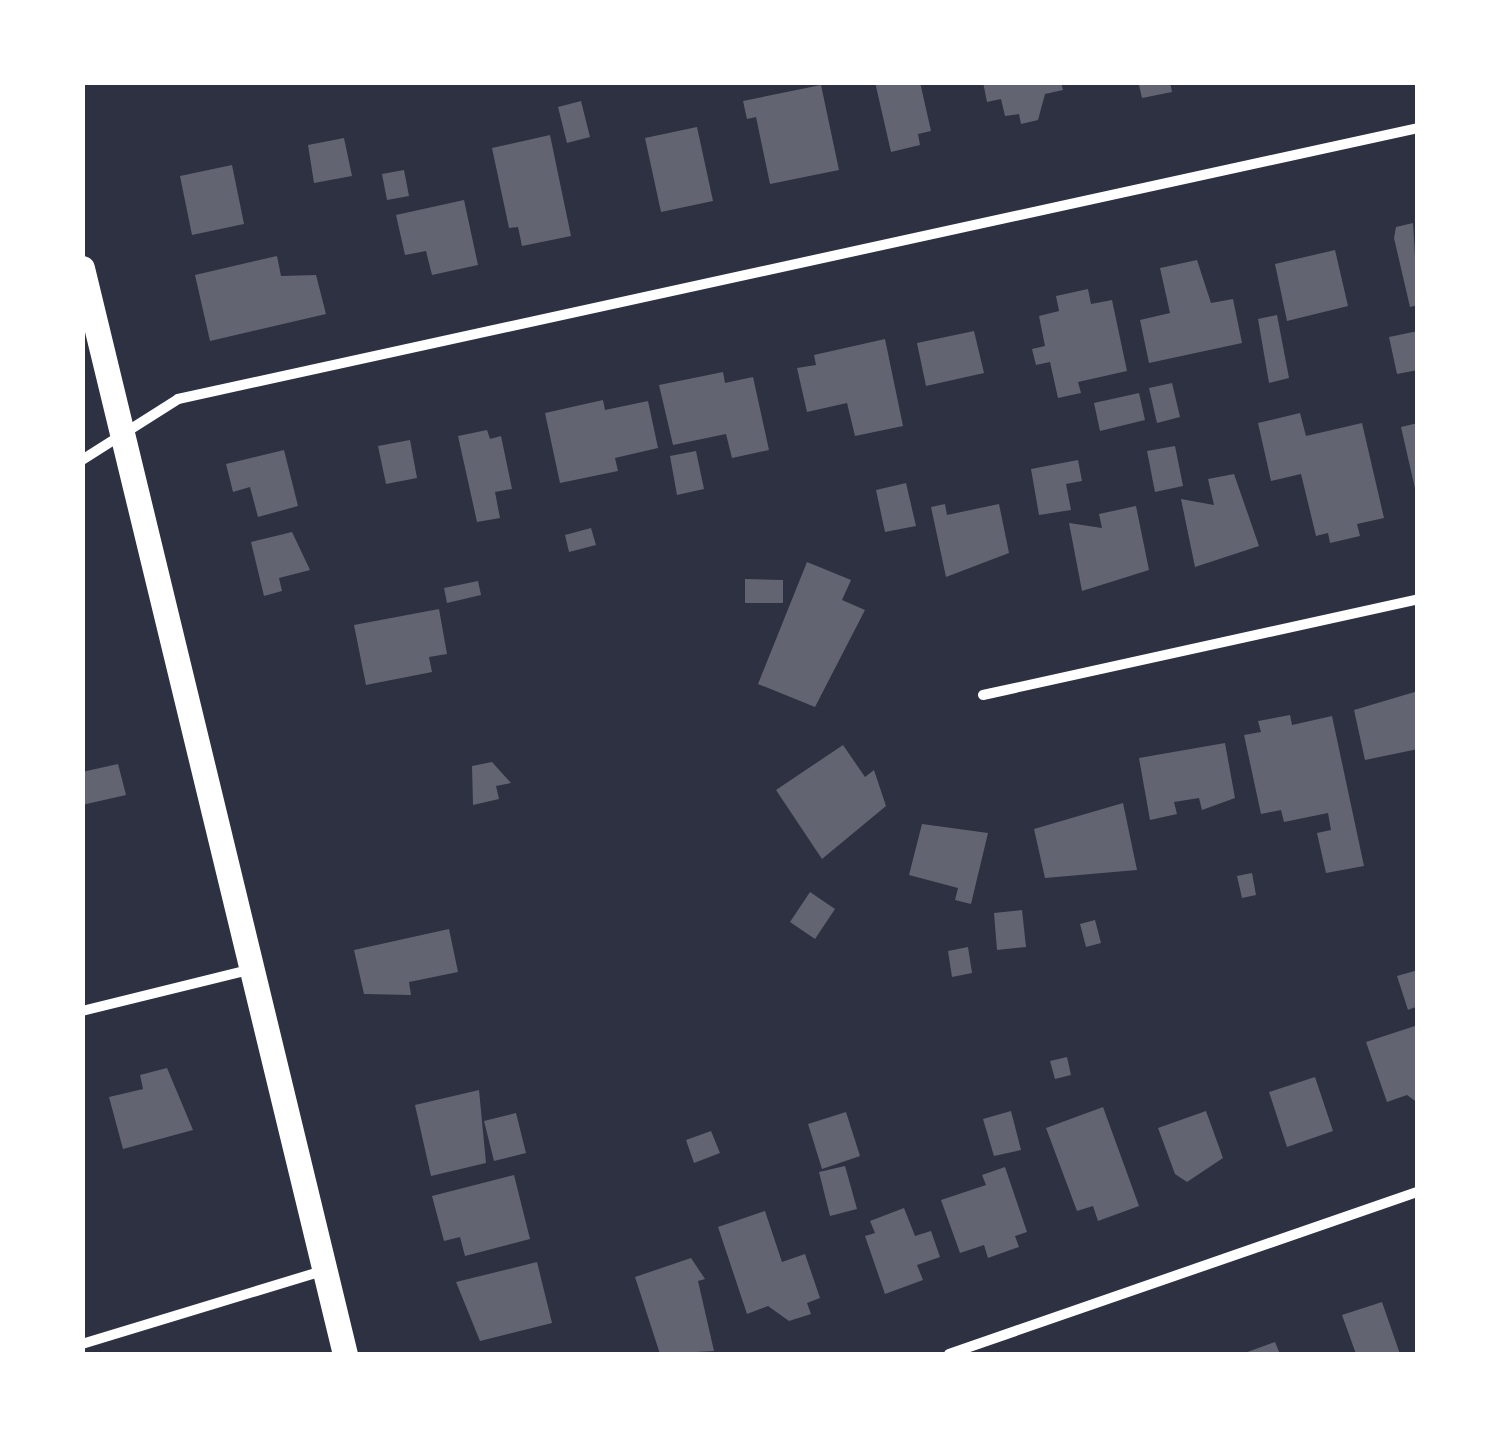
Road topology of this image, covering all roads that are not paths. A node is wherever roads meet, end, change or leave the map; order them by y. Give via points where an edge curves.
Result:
1 (1418, 128) edge
2 (82, 268) edge
3 (122, 434) junction
4 (82, 460) edge
5 (1418, 599) edge
6 (983, 695) dead end
7 (250, 970) junction
8 (82, 1011) edge
9 (1418, 1192) edge
10 (324, 1271) junction
11 (82, 1344) edge
12 (346, 1354) edge
13 (949, 1354) edge

1 - 3 street via 178,400
2 - 3 main road
3 - 4 street
3 - 7 main road
5 - 6 street
7 - 8 street
7 - 10 main road
9 - 13 street
10 - 11 street
10 - 12 main road

